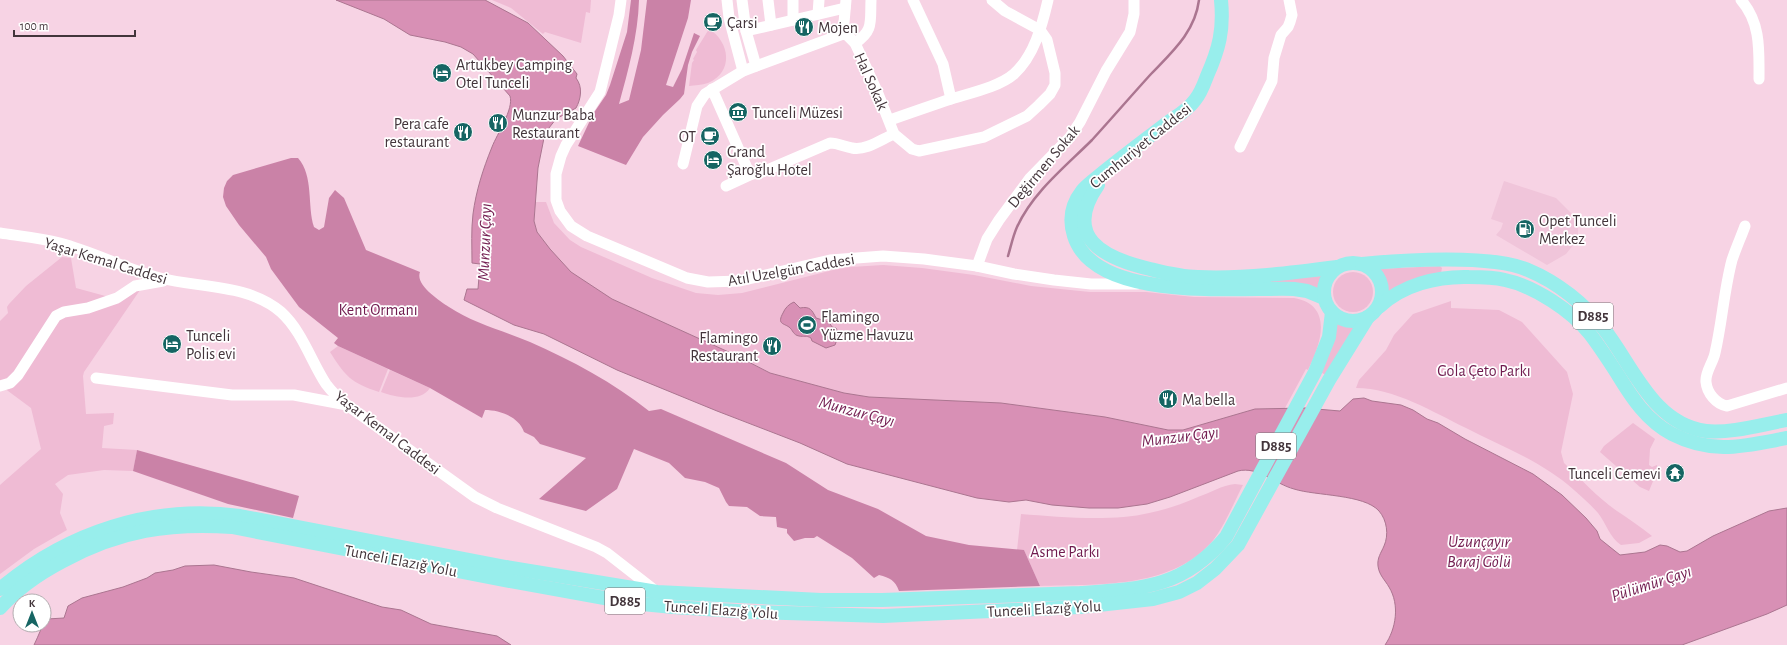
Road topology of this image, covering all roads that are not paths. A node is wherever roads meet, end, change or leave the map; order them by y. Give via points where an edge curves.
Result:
1 (621, 0) edge
2 (727, 0) edge
3 (742, 0) edge
4 (768, 0) edge
5 (776, 0) edge
6 (793, 0) edge
7 (819, 0) edge
8 (871, 0) edge
9 (913, 0) edge
10 (992, 0) edge
11 (1048, 0) edge
12 (1134, 0) edge
13 (1221, 0) edge
14 (1289, 0) edge
15 (1741, 0) edge
16 (845, 4) edge
17 (818, 14) junction
18 (793, 20) junction
19 (774, 24) junction
20 (1040, 30) junction
21 (746, 31) junction
22 (843, 34) junction
23 (855, 43) junction
24 (756, 66) junction
25 (743, 71) junction
26 (1759, 79) dead end
27 (712, 89) junction
28 (950, 99) junction
29 (890, 120) junction
30 (894, 134) junction
31 (1240, 147) dead end
32 (683, 164) dead end
33 (1111, 166) junction
34 (752, 174) junction
35 (726, 186) dead end
36 (1745, 226) dead end
37 (0, 233) edge
38 (1362, 264) junction
39 (977, 266) junction
40 (1337, 267) junction
41 (169, 280) junction
42 (1146, 284) junction
43 (1324, 298) junction
44 (1378, 307) junction
45 (1332, 312) junction
46 (1368, 317) junction
47 (96, 378) dead end
48 (0, 386) edge
49 (1787, 388) edge
50 (347, 406) junction
51 (1787, 420) edge
52 (1787, 438) edge
53 (1243, 522) junction
54 (0, 589) edge
55 (657, 592) junction
56 (673, 607) junction
57 (0, 608) edge

1 - 39 street, Atıl Uzelgün Caddesi via 600,92 566,145 556,174 556,200 560,211 571,226 601,243 672,273 698,281 740,282 830,260 868,256 903,257
2 - 25 street via 730,23
3 - 21 street
4 - 19 street
5 - 19 street
6 - 18 street
7 - 17 street
8 - 23 street via 869,29 864,37
9 - 28 street via 943,64
10 - 20 street via 1005,12
11 - 20 street
12 - 39 street, Değirmen Sokak via 1130,32 1106,71 1080,122 1070,138 1030,178 999,220 988,238
13 - 33 main road, Cumhuriyet Caddesi via 1223,20 1220,38 1198,96 1188,108
14 - 31 street via 1292,15 1288,28 1281,35 1272,81
15 - 26 street via 1757,29
16 - 17 street
16 - 22 street
17 - 18 street
18 - 19 street
19 - 21 street
20 - 28 street via 1030,52 1013,76
20 - 30 street via 1047,40 1055,73 1055,85 1050,94 1027,116 984,137 927,150 912,149
21 - 24 street
22 - 23 street, Hal Sokak
22 - 24 street
23 - 29 street, Hal Sokak
24 - 25 street
25 - 27 street
27 - 32 street via 697,106
27 - 34 street
28 - 29 street
29 - 30 street, Hal Sokak
30 - 34 street via 861,148 830,143 760,173
33 - 40 main road via 1088,199 1084,211 1088,235 1105,254 1139,267 1197,277 1247,276
33 - 42 main road, Cumhuriyet Caddesi via 1083,190 1075,201 1071,214 1072,228 1081,252 1092,262 1104,270
34 - 35 street
36 - 49 street via 1733,259 1716,351 1707,374 1707,385 1717,402 1727,406
37 - 41 street, Yaşar Kemal Caddesi via 60,244
38 - 40 main road via 1352,262
38 - 44 main road via 1373,271 1380,282 1382,294
38 - 51 main road, D885 via 1471,261 1508,264 1526,269 1557,286 1591,314 1613,341 1649,395 1661,409 1677,420 1706,431 1723,431
39 - 42 street, Atıl Uzelgün Caddesi via 1014,274 1091,284
40 - 43 main road via 1326,281
41 - 48 street via 135,286 117,298 56,316 14,380
41 - 50 street, Yaşar Kemal Caddesi via 240,292 256,297 281,312 301,339 326,383
42 - 43 main road, Cumhuriyet Caddesi via 1195,289 1294,289
43 - 45 main road
44 - 46 main road
44 - 52 main road, D885 via 1416,285 1447,278 1485,278 1522,285 1579,321 1638,407 1671,434 1703,447 1722,448
45 - 46 main road via 1349,321
45 - 53 main road, D885 via 1329,337 1315,372
46 - 53 main road, D885
47 - 50 street via 232,395 294,395
50 - 55 street, Yaşar Kemal Caddesi via 475,497 596,546
53 - 55 main road, Tunceli Elazığ Yolu / D885 via 1206,559 1190,571 1157,584 1136,588 1080,593 882,600 821,600
53 - 56 main road, Tunceli Elazığ Yolu / D885 via 1228,557 1215,570 1179,592 1136,602 883,616
54 - 55 main road, Tunceli Elazığ Yolu / D885 via 45,557 89,535 132,521 192,512 262,520 506,567
55 - 56 street, Yaşar Kemal Caddesi
56 - 57 main road, Tunceli Elazığ Yolu / D885 via 632,603 515,582 232,527 190,526 147,530 117,536 98,544 37,576

